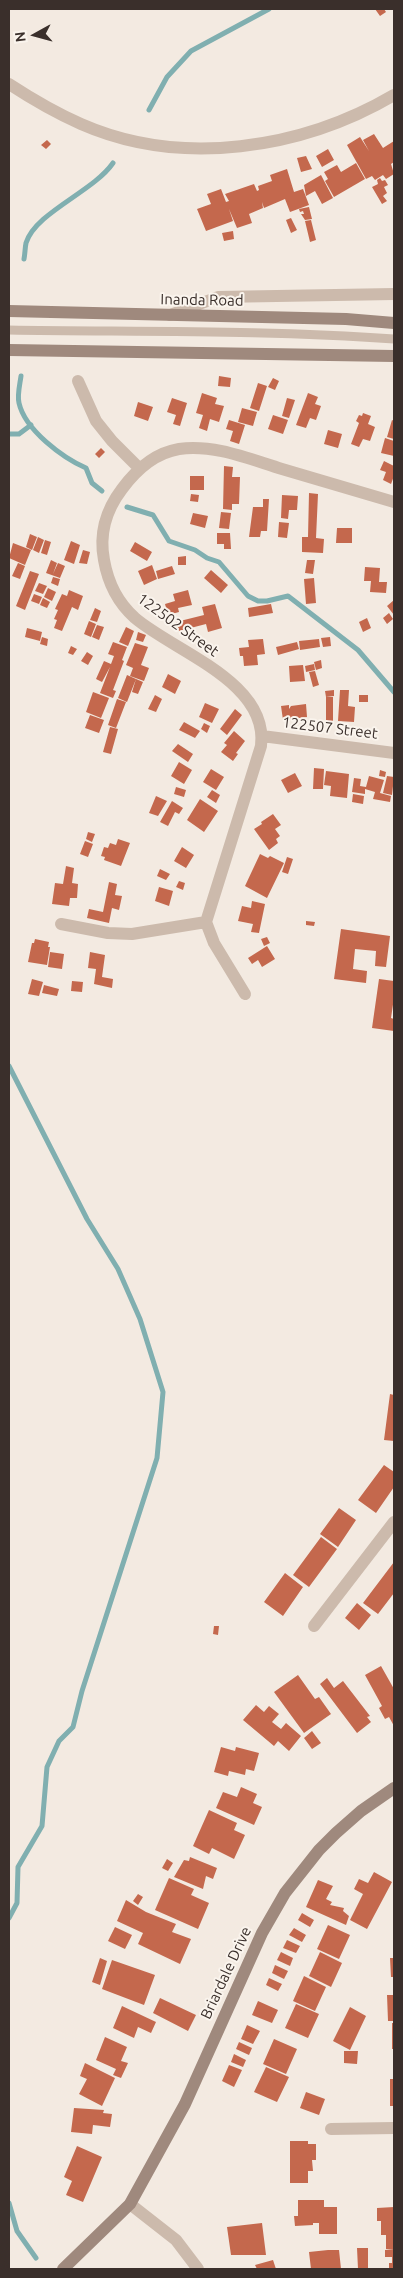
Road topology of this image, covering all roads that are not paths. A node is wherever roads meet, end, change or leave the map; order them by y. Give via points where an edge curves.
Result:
1 (9, 84) edge
2 (394, 96) edge
3 (394, 294) edge
4 (9, 311) edge
5 (169, 315) junction
6 (394, 323) edge
7 (9, 330) edge
8 (394, 339) edge
9 (9, 350) edge
10 (394, 356) edge
11 (78, 381) dead end
12 (140, 468) junction
13 (394, 502) edge
14 (262, 736) junction
15 (394, 753) edge
16 (206, 922) junction
17 (61, 924) dead end
18 (245, 994) dead end
19 (394, 1522) edge
20 (314, 1626) dead end
21 (394, 1788) edge
22 (394, 2128) edge
23 (331, 2129) dead end
24 (130, 2204) junction
25 (63, 2269) edge
26 (198, 2269) edge

1 - 2 street via 82,125 150,144 207,149 284,141 350,118
3 - 5 street via 218,297
4 - 5 street, Inanda Road
5 - 6 street, Inanda Road
7 - 8 lane via 192,331
9 - 10 street
11 - 12 street via 96,421
12 - 13 street, 122502 Street via 179,450 219,450
12 - 14 street, 122502 Street via 120,492 103,529 103,555 112,588 136,618 245,696 253,706
14 - 15 street, 122507 Street
14 - 16 street
16 - 17 street via 132,934
16 - 18 street via 214,943
19 - 20 street
21 - 24 street, Briardale Drive via 336,1833 298,1875 276,1907 184,2104
22 - 23 street
24 - 25 street, Briardale Drive
24 - 26 street via 176,2240

